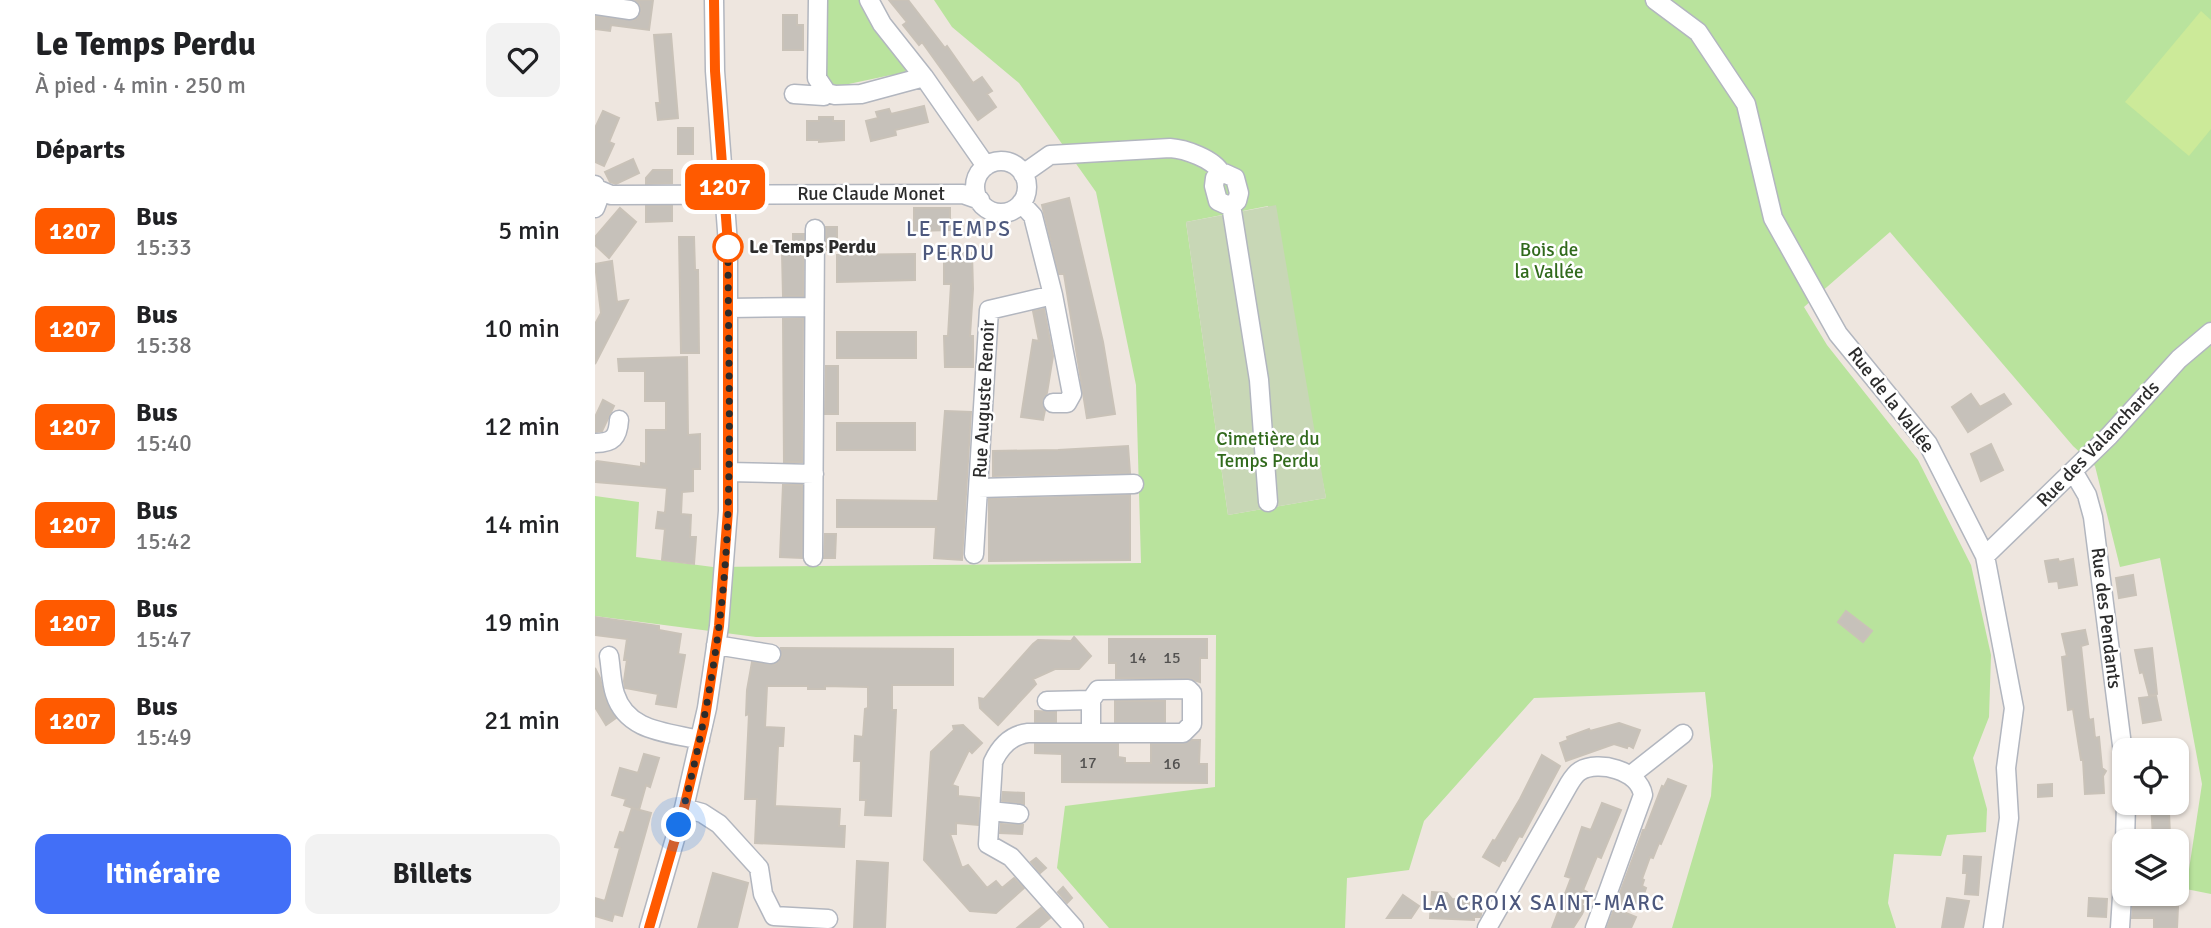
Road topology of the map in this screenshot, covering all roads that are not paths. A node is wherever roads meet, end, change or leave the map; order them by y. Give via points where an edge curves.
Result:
1 (714, 0) edge
2 (818, 0) edge
3 (869, 0) edge
4 (1655, 0) edge
5 (595, 5) edge
6 (631, 10) dead end
7 (924, 77) junction
8 (827, 93) junction
9 (795, 94) dead end
10 (986, 166) junction
11 (1023, 174) junction
12 (973, 192) junction
13 (725, 195) junction
14 (599, 196) edge
15 (1021, 203) junction
16 (815, 229) dead end
17 (1053, 295) junction
18 (814, 307) junction
19 (728, 308) junction
20 (2211, 332) edge
21 (1053, 403) dead end
22 (619, 420) dead end
23 (595, 443) edge
24 (2073, 471) junction
25 (728, 472) junction
26 (814, 474) junction
27 (1134, 484) dead end
28 (978, 488) junction
29 (1268, 502) dead end
30 (974, 554) dead end
31 (1985, 556) junction
32 (813, 557) dead end
33 (716, 645) junction
34 (771, 654) dead end
35 (609, 656) dead end
36 (1047, 701) dead end
37 (1091, 701) junction
38 (1091, 732) junction
39 (1683, 734) dead end
40 (2121, 738) edge
41 (701, 740) junction
42 (1631, 775) junction
43 (684, 808) junction
44 (990, 811) junction
45 (1019, 814) dead end
46 (2121, 906) edge
47 (828, 919) dead end
48 (649, 928) edge
49 (1074, 928) edge
50 (1487, 928) edge
51 (1595, 928) edge
52 (1993, 928) edge
53 (2120, 928) edge

1 - 13 street
2 - 8 street via 817,78
3 - 7 street
4 - 31 street, Rue de la Vallée via 1698,32 1746,104 1773,218 1839,334 1928,444
5 - 6 street
7 - 8 street via 860,94
7 - 10 street
8 - 9 street
10 - 11 street via 1004,161
10 - 12 street
11 - 15 street via 1027,189
11 - 29 street via 1050,155 1170,148 1215,165 1236,180 1239,196 1231,205 1259,380
12 - 13 street, Rue Claude Monet
12 - 15 street via 987,208 1000,212
13 - 14 street, Rue Claude Monet
13 - 19 street
15 - 17 street via 1033,216
16 - 18 street
17 - 21 street via 1072,392 1067,403
17 - 28 street, Rue Auguste Renoir via 989,310
18 - 19 street
18 - 26 street
19 - 25 street
20 - 24 street, Rue des Valanchards via 2179,359
22 - 23 street via 614,439
24 - 31 street, Rue des Valanchards
24 - 40 street, Rue des Pendants via 2093,517
25 - 26 street
25 - 33 street
26 - 32 street
27 - 28 street
28 - 30 street, Rue Auguste Renoir
31 - 52 street, Rue de la Vallée via 2014,708 2006,768 2009,818
33 - 34 street
33 - 41 street
35 - 41 street via 615,693 632,720
36 - 37 street
37 - 38 street
37 - 38 street via 1101,689 1188,689 1194,696 1192,724 1184,733
38 - 44 street via 1013,737 993,762
39 - 42 street
41 - 43 street
42 - 50 street via 1598,768 1574,776
42 - 51 street via 1642,790 1641,801
43 - 47 street via 719,824 759,867 774,916
43 - 48 street
44 - 45 street
44 - 49 street via 991,847 1011,857
46 - 53 street

